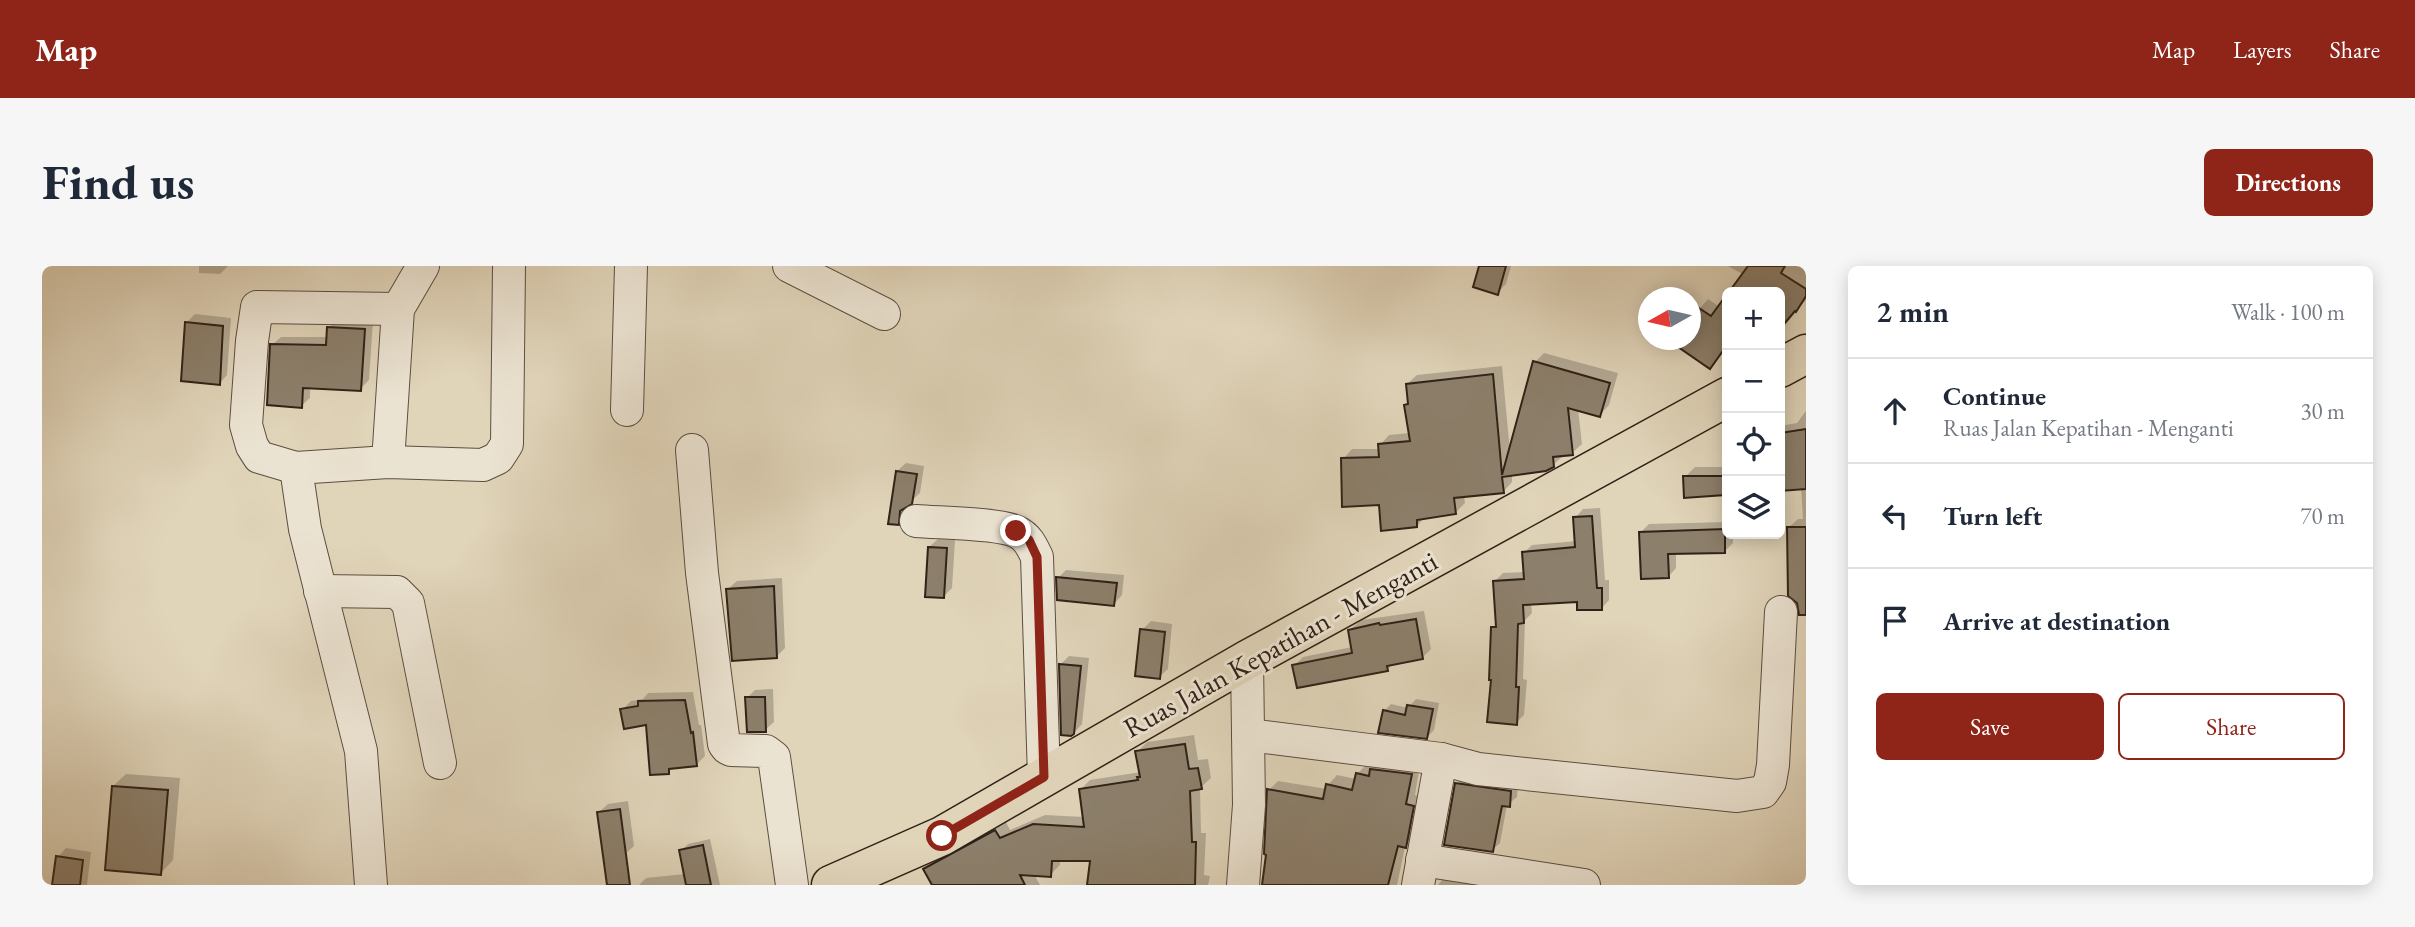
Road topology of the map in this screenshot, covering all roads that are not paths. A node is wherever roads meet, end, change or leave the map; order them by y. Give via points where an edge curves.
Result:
1 (423, 266) edge
2 (509, 266) edge
3 (631, 266) edge
4 (789, 266) edge
5 (398, 309) junction
6 (884, 314) dead end
7 (1806, 354) edge
8 (1785, 365) edge
9 (1722, 400) edge
10 (627, 410) dead end
11 (692, 450) dead end
12 (388, 462) junction
13 (296, 468) junction
14 (916, 521) dead end
15 (320, 591) junction
16 (1781, 612) dead end
17 (1247, 660) junction
18 (1248, 735) junction
19 (1441, 759) junction
20 (440, 763) dead end
21 (1044, 777) junction
22 (1420, 873) edge
23 (371, 885) edge
24 (792, 885) edge
25 (831, 885) edge
26 (1243, 885) edge
27 (1584, 885) edge

1 - 5 street
2 - 12 street via 507,444 498,458 483,465
3 - 10 street
4 - 6 street
5 - 12 street
5 - 13 street via 257,307 246,425 259,457
7 - 8 main road
9 - 17 main road, Ruas Jalan Kepatihan - Menganti
11 - 24 street via 724,744 731,750 766,751 774,757
12 - 13 street
13 - 15 street
14 - 21 street via 1016,531 1029,540 1037,557
15 - 20 street via 397,592 408,603
15 - 23 street via 361,751
16 - 19 street via 1773,765 1763,792 1737,796 1679,792 1478,769
17 - 18 street
17 - 21 main road, Ruas Jalan Kepatihan - Menganti
18 - 19 street
18 - 26 street
19 - 22 street
21 - 25 main road, Ruas Jalan Kepatihan - Menganti via 942,836
22 - 27 street

